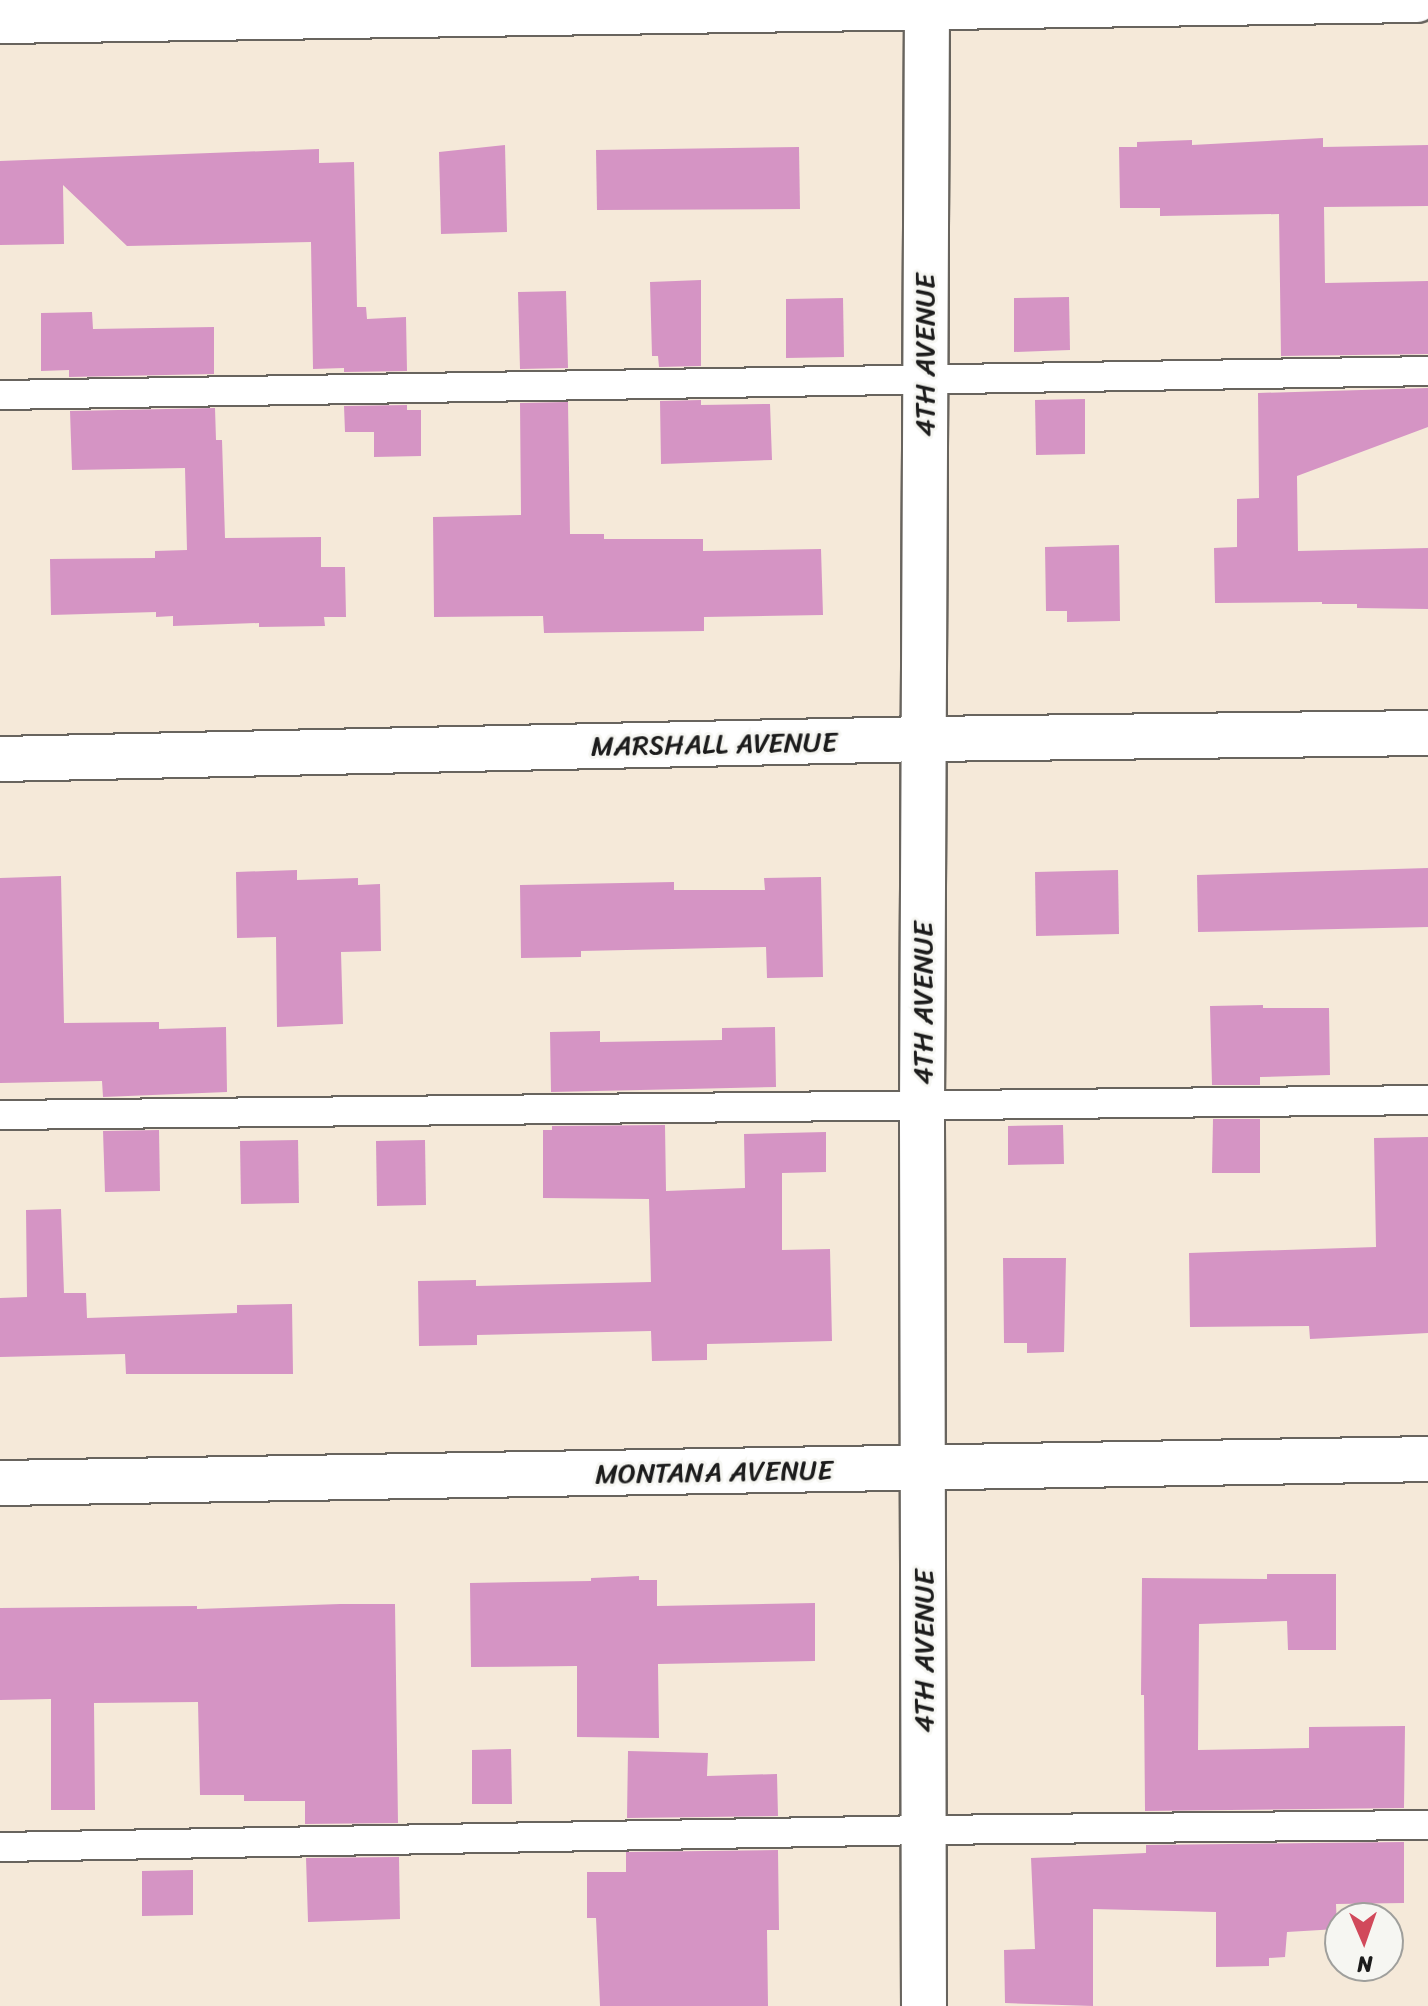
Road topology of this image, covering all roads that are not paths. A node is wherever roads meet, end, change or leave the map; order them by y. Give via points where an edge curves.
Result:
1 (1417, 0) edge
2 (927, 4) edge
3 (0, 21) edge
4 (1428, 371) edge
5 (925, 380) junction
6 (0, 395) edge
7 (1428, 733) edge
8 (924, 739) junction
9 (0, 759) edge
10 (1428, 1100) edge
11 (922, 1108) junction
12 (0, 1115) edge
13 (1428, 1459) edge
14 (923, 1468) junction
15 (0, 1483) edge
16 (1428, 1825) edge
17 (924, 1830) junction
18 (0, 1847) edge
19 (924, 2006) edge

1 - 2 street
2 - 3 street
2 - 5 street, 4TH AVENUE
4 - 5 lane
5 - 6 lane
5 - 8 street, 4TH AVENUE
7 - 8 street, MARSHALL AVENUE
8 - 9 street, MARSHALL AVENUE
8 - 11 street, 4TH AVENUE
10 - 11 lane
11 - 12 lane
11 - 14 street, 4TH AVENUE
13 - 14 street, MONTANA AVENUE
14 - 15 street, MONTANA AVENUE
14 - 17 street, 4TH AVENUE
16 - 17 lane
17 - 18 lane
17 - 19 street, 4TH AVENUE

